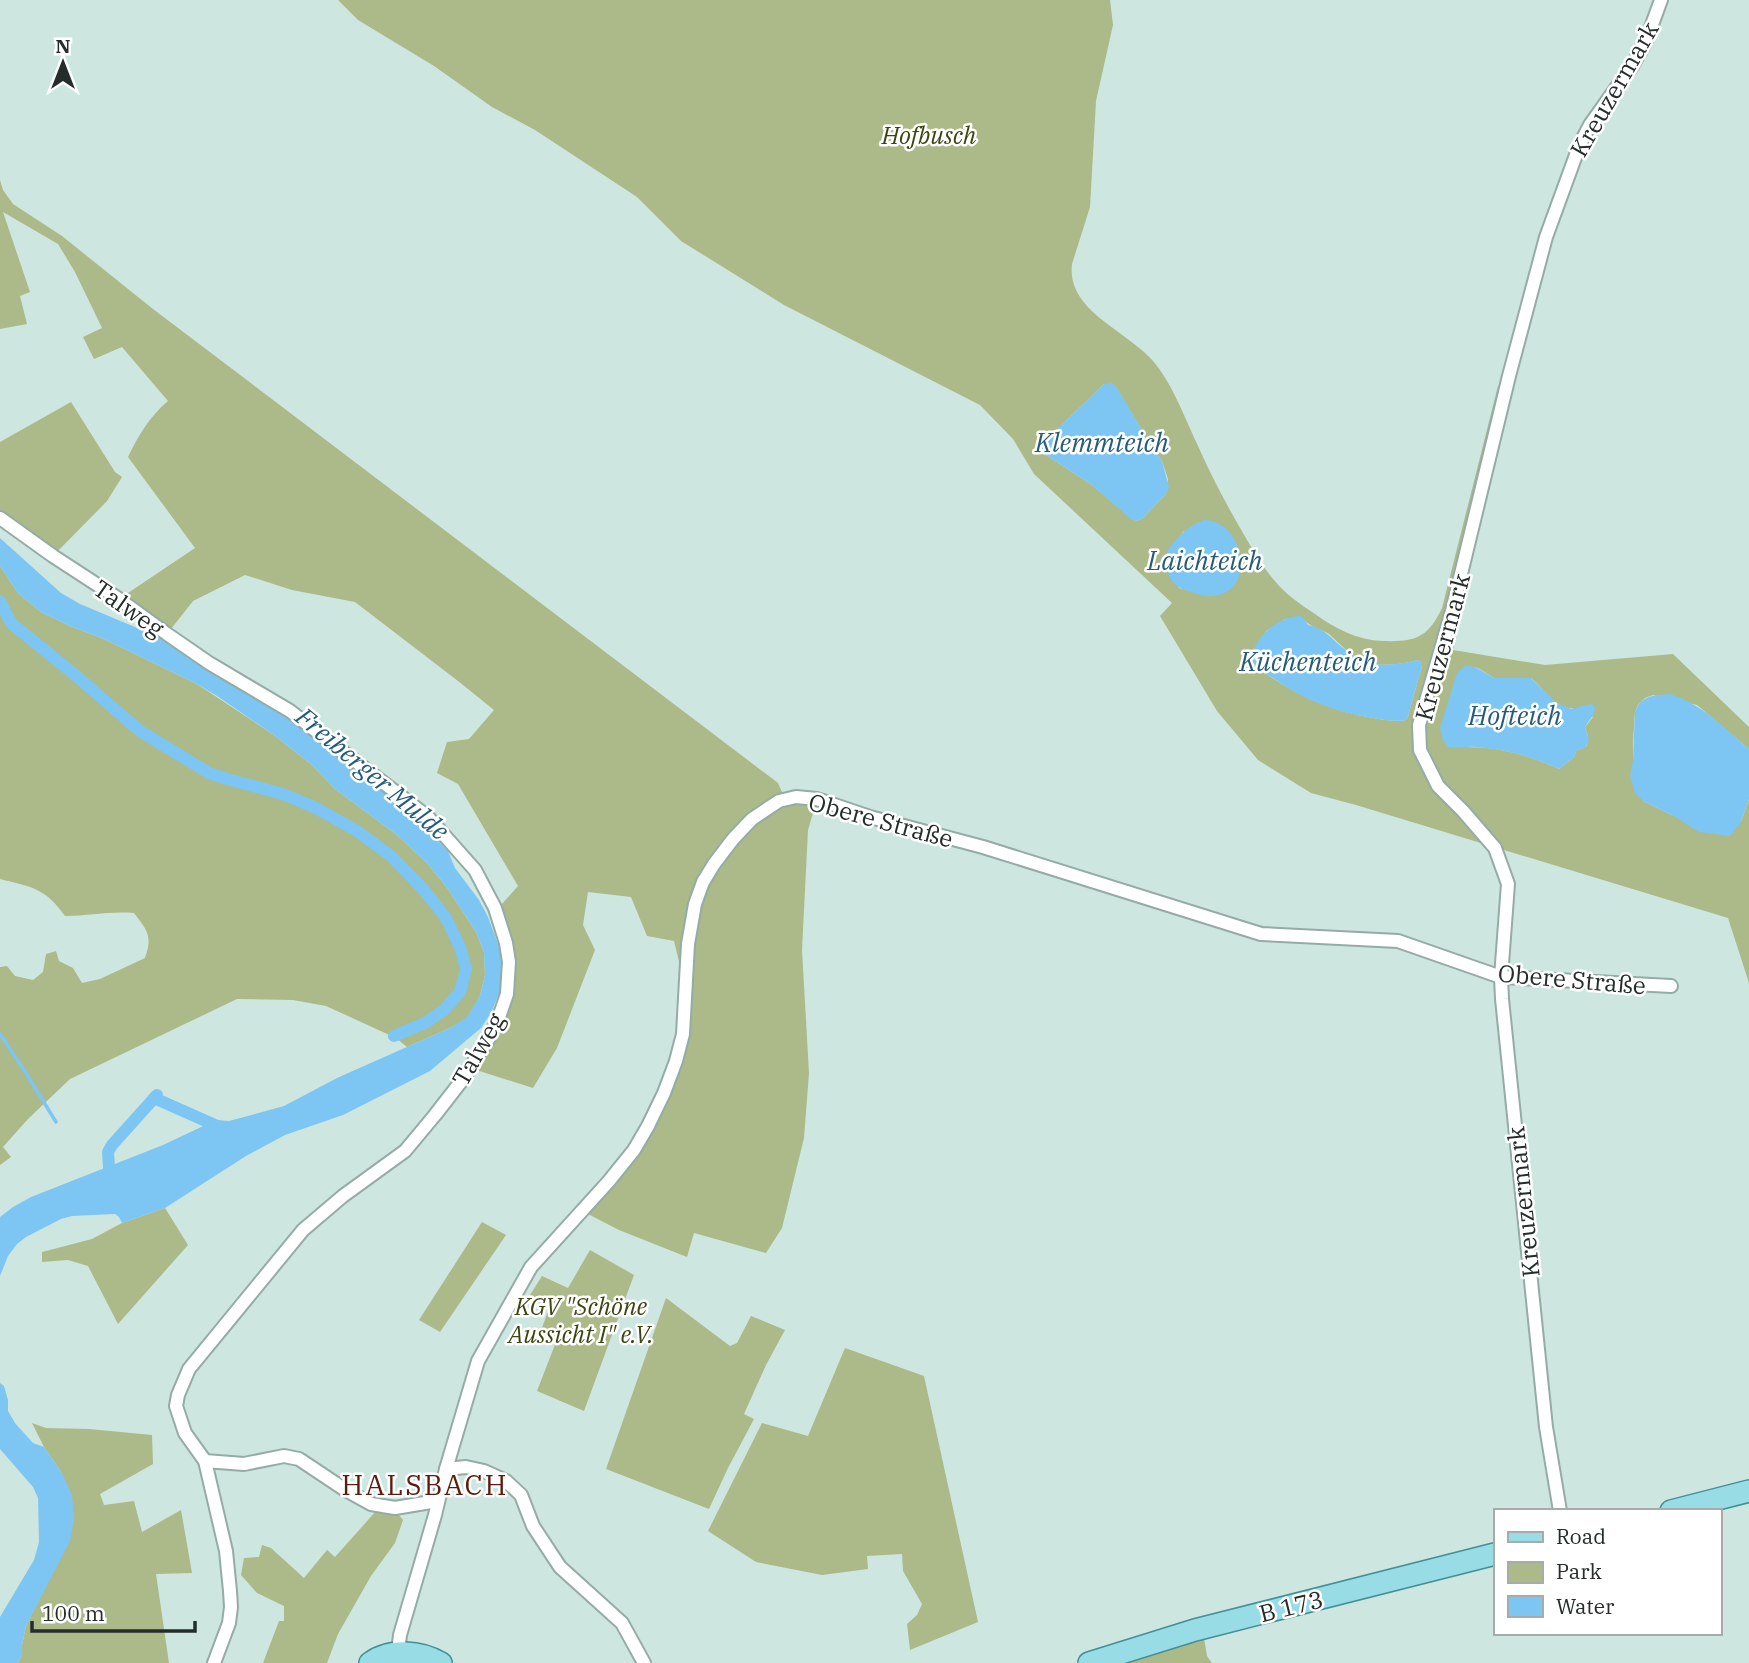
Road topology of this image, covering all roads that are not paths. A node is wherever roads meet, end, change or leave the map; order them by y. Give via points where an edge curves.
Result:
1 (1661, 0) edge
2 (0, 518) edge
3 (1501, 977) junction
4 (1671, 986) dead end
5 (205, 1461) junction
6 (446, 1469) junction
7 (1749, 1492) edge
8 (437, 1501) junction
9 (1560, 1509) edge
10 (1679, 1509) edge
11 (1494, 1554) edge
12 (398, 1652) junction
13 (214, 1663) edge
14 (370, 1663) edge
15 (442, 1663) edge
16 (644, 1663) edge
17 (1089, 1663) edge

1 - 3 street, Kreuzermark via 1632,66 1580,144 1546,237 1419,725 1420,750 1438,786 1495,848 1508,884
2 - 5 street, Talweg via 166,635 290,711 428,817 475,870 495,908 506,943 507,994 489,1038 463,1079 405,1151 303,1230 189,1368 176,1406 185,1433
3 - 4 street, Obere Straße
3 - 6 street, Obere Straße via 1398,941 1261,934 817,799 779,800 733,839 703,883 688,944 683,1034 664,1093 634,1150 531,1267 478,1361
3 - 9 street, Kreuzermark via 1546,1427
5 - 8 street via 244,1464 284,1456 299,1459 371,1504 395,1508
5 - 13 street, Talweg via 226,1551 231,1607
6 - 8 street, Obere Straße
6 - 16 street via 484,1471 506,1481 521,1495 548,1550 622,1623
7 - 10 main road
8 - 12 street, Obere Straße
11 - 17 main road, B 173 / B 173 via 1195,1630
12 - 14 main road
12 - 15 main road via 428,1655

